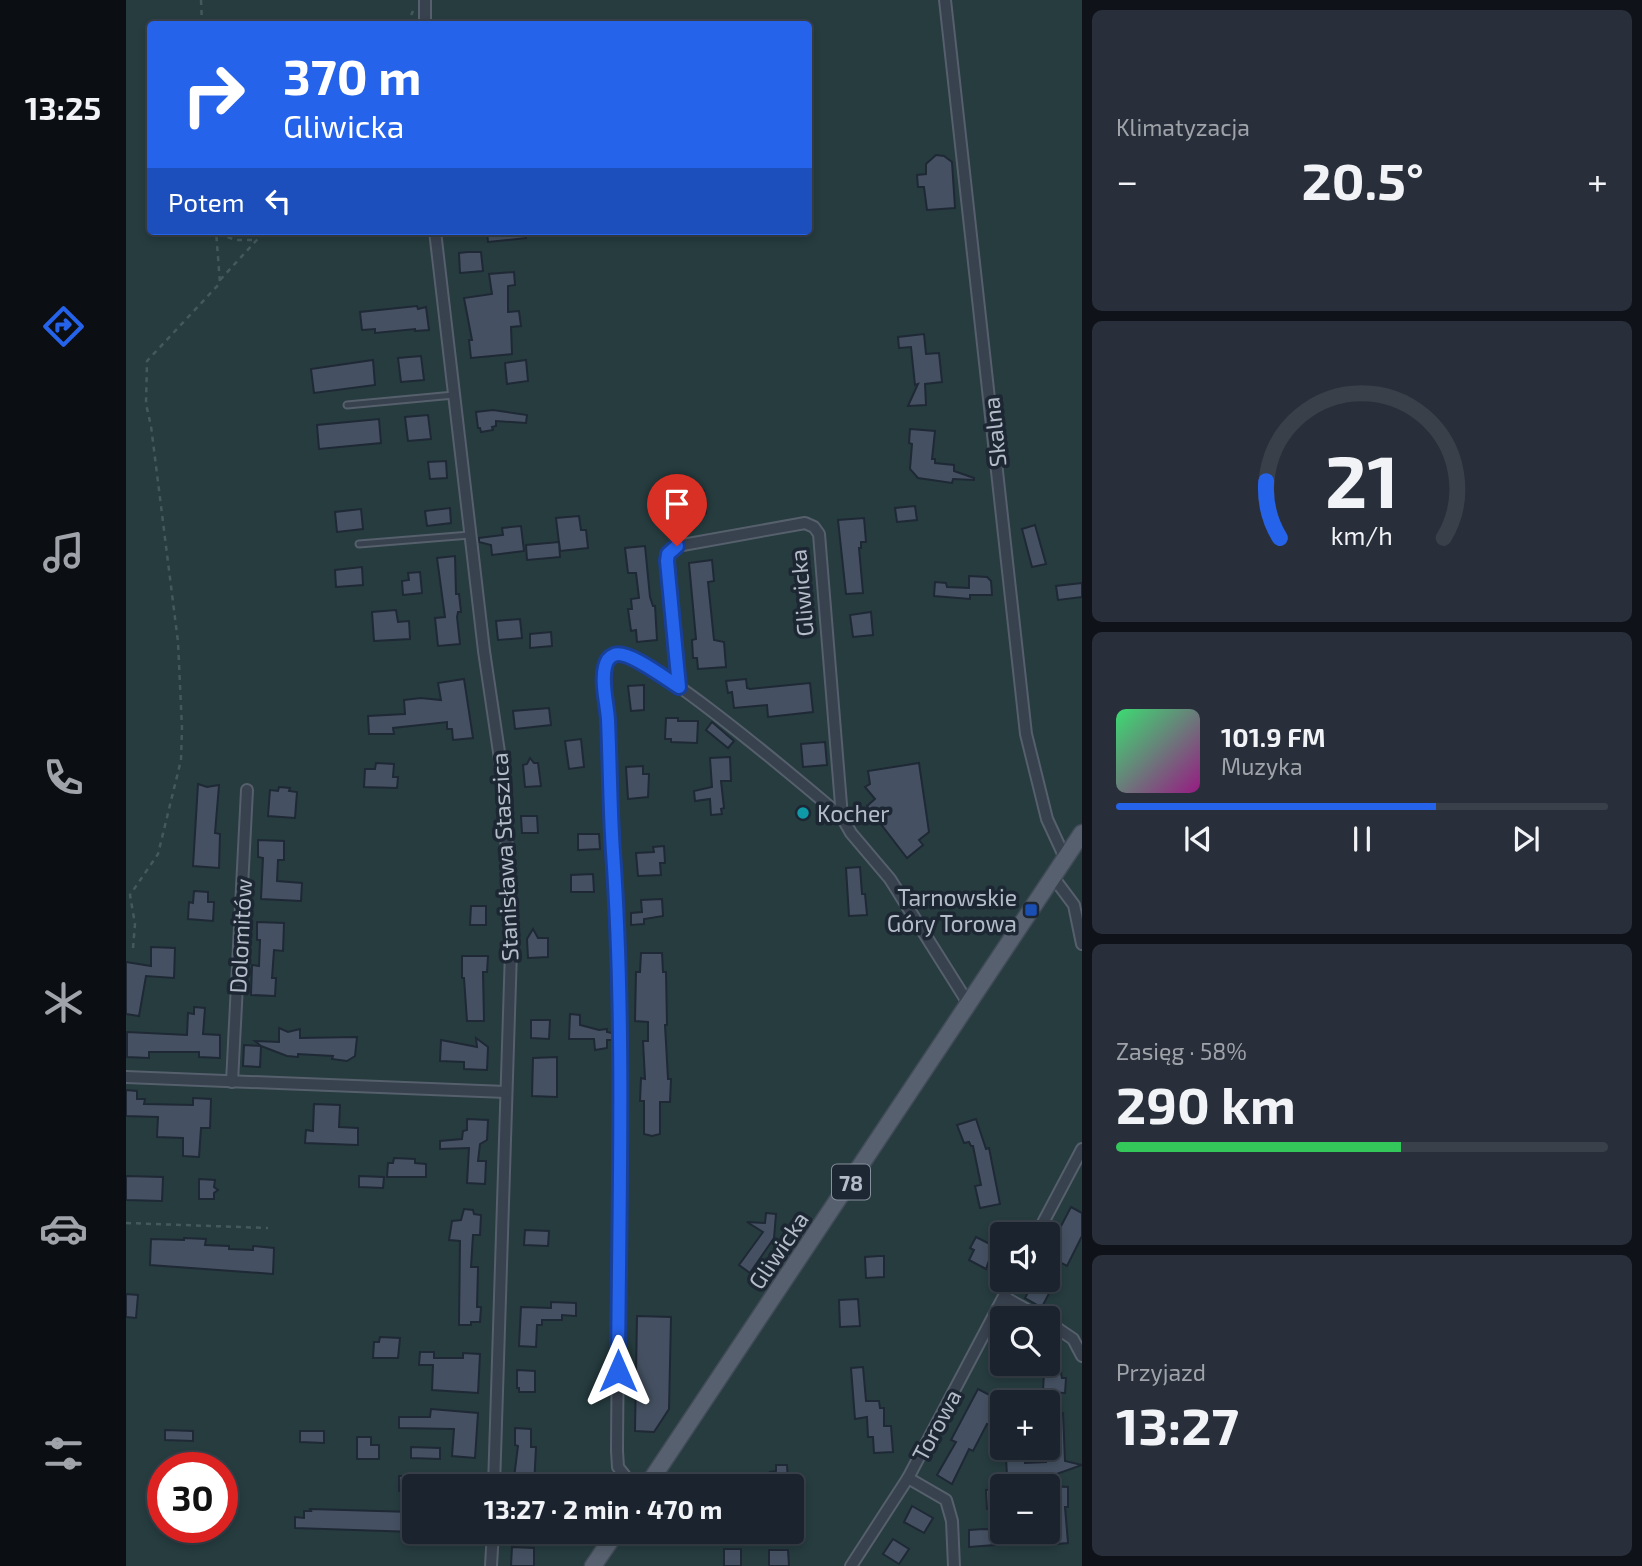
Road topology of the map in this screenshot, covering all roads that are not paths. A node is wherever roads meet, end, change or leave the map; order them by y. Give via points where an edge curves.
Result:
1 (425, 0) edge
2 (944, 0) edge
3 (425, 21) edge
4 (435, 235) edge
5 (454, 395) junction
6 (347, 405) dead end
7 (470, 535) junction
8 (359, 544) dead end
9 (679, 687) junction
10 (247, 790) dead end
11 (842, 817) junction
12 (1082, 832) edge
13 (1065, 858) junction
14 (1053, 877) junction
15 (1082, 944) edge
16 (968, 1003) junction
17 (126, 1077) edge
18 (232, 1082) junction
19 (506, 1092) junction
20 (1082, 1149) edge
21 (1043, 1222) edge
22 (1006, 1292) edge
23 (1004, 1297) junction
24 (1020, 1306) edge
25 (1060, 1330) edge
26 (1082, 1358) edge
27 (494, 1474) edge
28 (624, 1474) edge
29 (655, 1474) edge
30 (908, 1478) junction
31 (492, 1544) edge
32 (608, 1544) edge
33 (491, 1566) edge
34 (593, 1566) edge
35 (851, 1566) edge
36 (954, 1566) edge

1 - 3 street
2 - 13 street, Skalna via 1027,734 1047,819
4 - 5 street, Stanisława Staszica
5 - 6 lane
5 - 7 street, Stanisława Staszica
7 - 8 lane
7 - 19 street, Stanisława Staszica via 504,786 511,950
9 - 11 street
9 - 11 street, Gliwicka via 668,554 677,546 805,523 814,527 819,534
9 - 28 street via 630,656 620,653 607,660 604,678 620,1081 617,1451
10 - 18 street, Dolomitów
11 - 16 street via 890,879
12 - 13 main road, Gliwicka / 78
13 - 14 main road, Gliwicka / 78
14 - 15 street via 1074,905
14 - 16 main road, Gliwicka / 78
16 - 29 main road, Gliwicka / 78
17 - 18 street
18 - 19 street
19 - 27 street, Stanisława Staszica
20 - 21 street
22 - 23 street, Torowa
23 - 24 street
23 - 30 street, Torowa
25 - 26 street via 1073,1339
30 - 35 street, Torowa
30 - 36 street via 946,1500
31 - 33 street
32 - 34 main road

